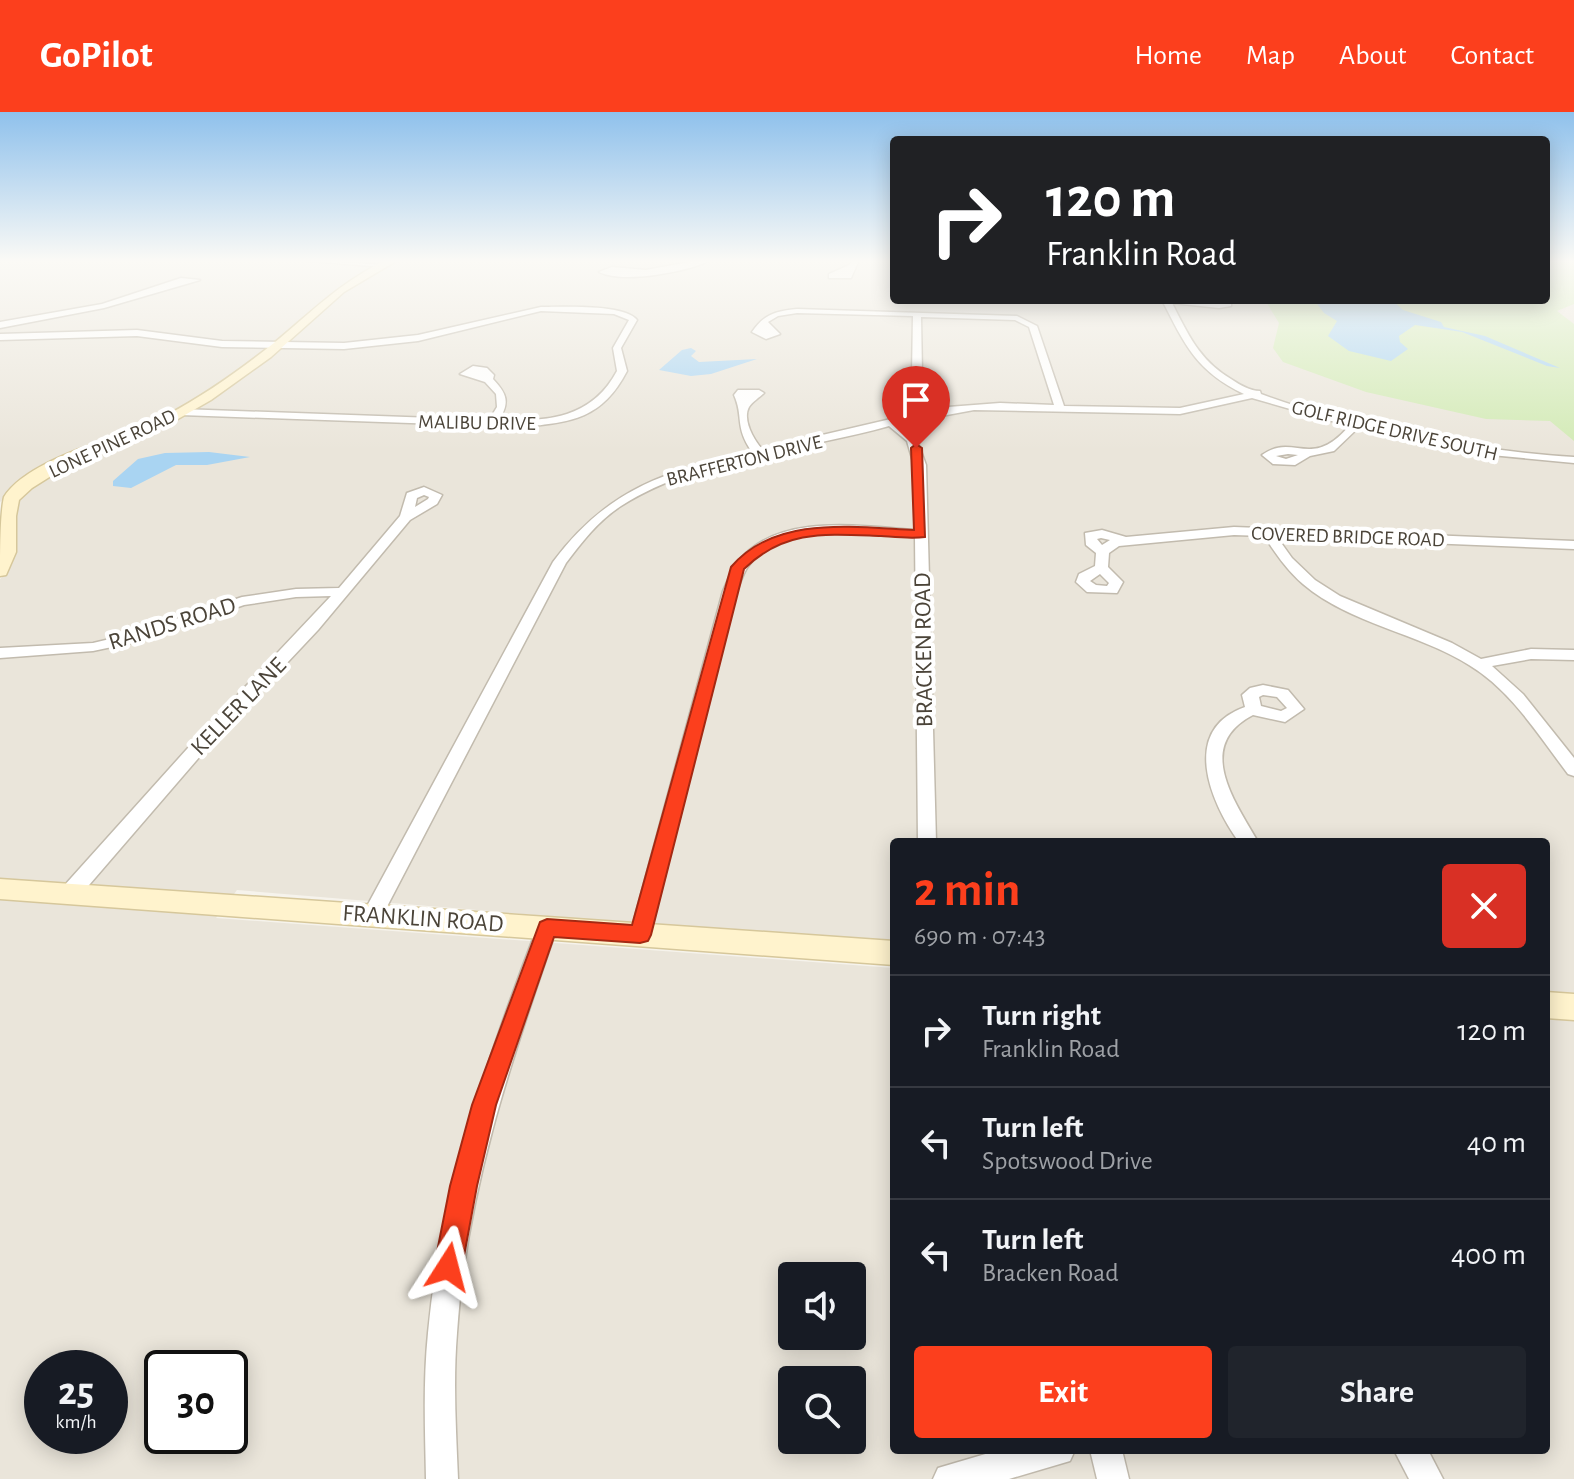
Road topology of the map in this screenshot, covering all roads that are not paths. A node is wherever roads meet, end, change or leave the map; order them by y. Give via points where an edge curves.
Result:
1 (302, 324) edge
2 (475, 324) edge
3 (631, 324) edge
4 (917, 324) edge
5 (1029, 324) edge
6 (1179, 324) edge
7 (0, 337) edge
8 (277, 346) junction
9 (488, 380) dead end
10 (1257, 393) junction
11 (744, 406) dead end
12 (1060, 408) junction
13 (945, 410) junction
14 (181, 412) junction
15 (890, 422) junction
16 (492, 423) junction
17 (1356, 424) junction
18 (759, 453) junction
19 (1305, 455) dead end
20 (1574, 460) edge
21 (406, 517) dead end
22 (1268, 532) junction
23 (921, 534) junction
24 (1122, 540) junction
25 (1574, 545) edge
26 (4, 546) edge
27 (1103, 551) junction
28 (1101, 568) dead end
29 (0, 571) edge
30 (343, 592) junction
31 (0, 653) edge
32 (1574, 655) edge
33 (1478, 664) junction
34 (1254, 709) dead end
35 (1574, 770) edge
36 (927, 838) edge
37 (1246, 838) edge
38 (0, 889) edge
39 (70, 893) junction
40 (373, 914) junction
41 (547, 928) junction
42 (640, 935) junction
43 (890, 953) edge
44 (1550, 1005) edge
45 (1574, 1007) edge
46 (1044, 1454) edge
47 (1107, 1454) edge
48 (1412, 1454) edge
49 (442, 1479) edge
50 (949, 1479) edge
51 (1113, 1479) edge
52 (1427, 1479) edge

1 - 8 street, LONE PINE ROAD
2 - 8 street, MALIBU DRIVE via 389,343
3 - 16 street, MALIBU DRIVE via 617,348 621,375 600,401 563,421
4 - 13 street via 917,374
5 - 12 street
6 - 10 street, GOLF RIDGE DRIVE SOUTH via 1200,360
7 - 8 street via 137,333 201,343
8 - 14 street, LONE PINE ROAD
9 - 16 street via 502,397
10 - 12 street, BRAFFERTON DRIVE via 1183,411
10 - 17 street, GOLF RIDGE DRIVE SOUTH
11 - 18 street via 744,431
12 - 13 street, BRAFFERTON DRIVE
13 - 15 street, BRAFFERTON DRIVE
14 - 16 street, MALIBU DRIVE
14 - 26 street, LONE PINE ROAD via 29,483 3,513
15 - 18 street, BRAFFERTON DRIVE
15 - 23 street, BRACKEN ROAD via 916,448
17 - 19 street via 1337,445
17 - 20 street, GOLF RIDGE DRIVE SOUTH via 1472,451
18 - 40 street, BRAFFERTON DRIVE via 656,481 613,505 578,535
21 - 30 street, KELLER LANE
22 - 24 street, COVERED BRIDGE ROAD
22 - 25 street, COVERED BRIDGE ROAD
22 - 33 street via 1289,566 1316,589
23 - 36 street, BRACKEN ROAD
23 - 42 street via 804,533 768,543 741,562
24 - 27 street, COVERED BRIDGE ROAD
24 - 27 street, COVERED BRIDGE ROAD via 1090,536 1092,545
26 - 29 street, LONE PINE ROAD via 8,555
27 - 28 street, COVERED BRIDGE ROAD
30 - 31 street, RANDS ROAD via 242,601 93,647
30 - 39 street, KELLER LANE
32 - 33 street via 1531,654
33 - 35 street via 1511,691
34 - 37 street via 1222,730 1215,756 1222,798
38 - 39 street, FRANKLIN ROAD
39 - 40 street, FRANKLIN ROAD
40 - 41 street, FRANKLIN ROAD
41 - 42 street, FRANKLIN ROAD
41 - 49 street via 484,1105 455,1225 440,1347
42 - 43 street, FRANKLIN ROAD
44 - 45 street
46 - 50 street
47 - 51 street
48 - 52 street

